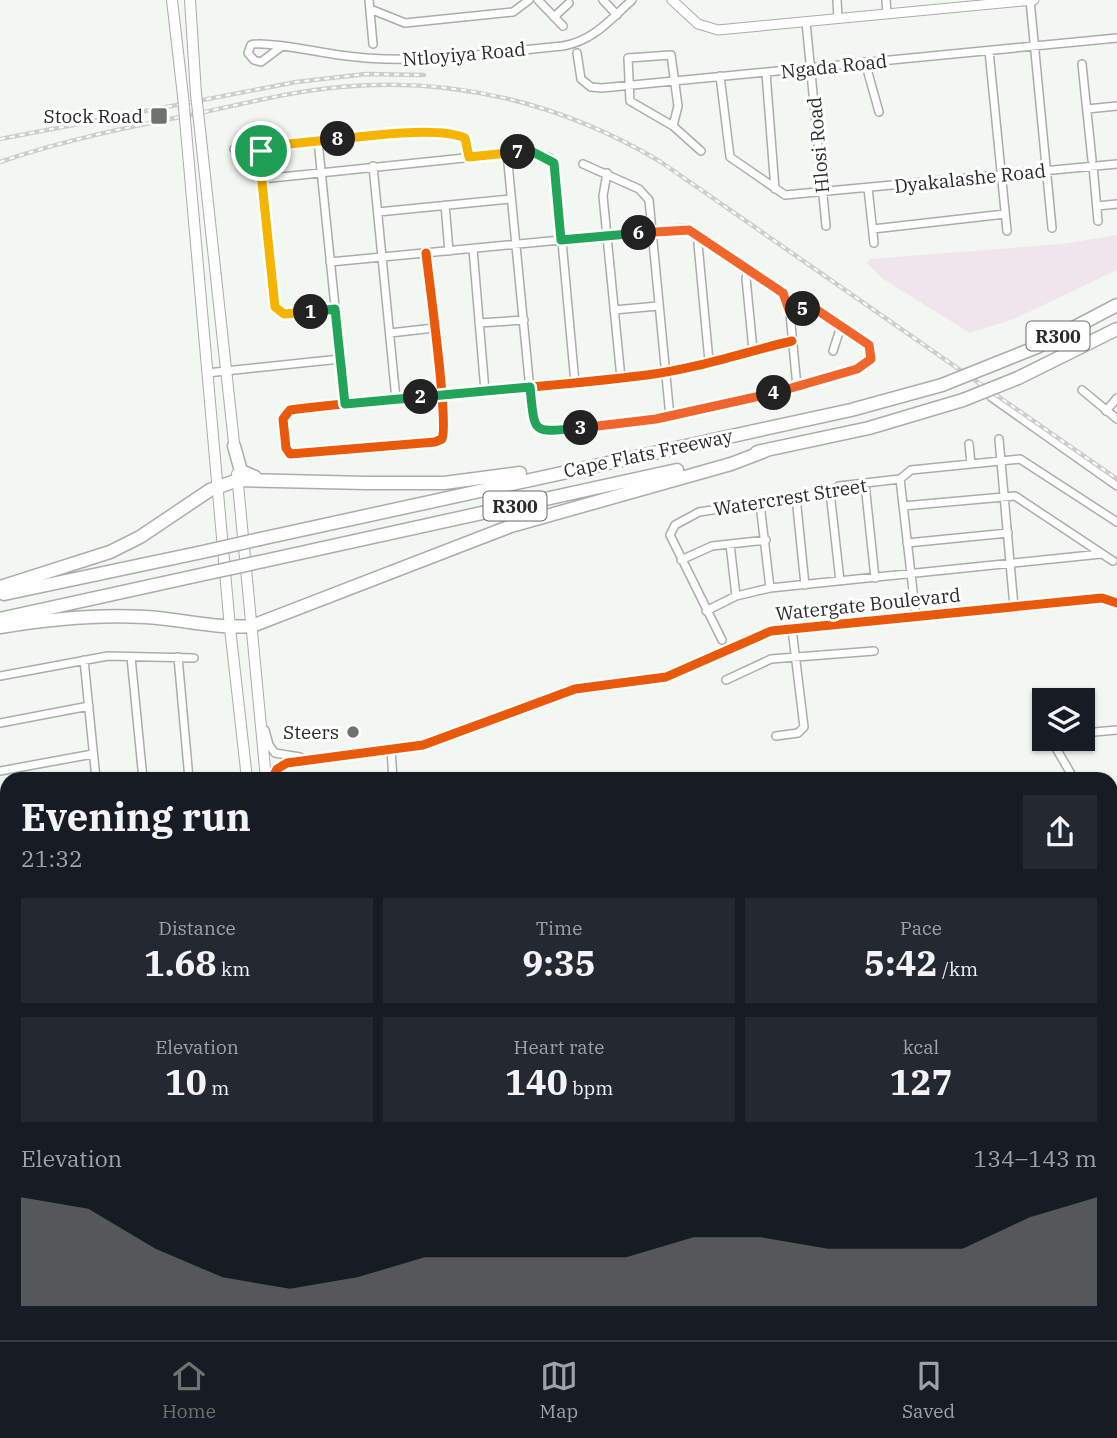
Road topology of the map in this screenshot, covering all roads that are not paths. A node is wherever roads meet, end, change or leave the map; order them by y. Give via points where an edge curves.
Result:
1 (172, 0) edge
2 (190, 0) edge
3 (369, 0) edge
4 (529, 0) edge
5 (538, 0) edge
6 (603, 0) edge
7 (632, 0) edge
8 (672, 0) edge
9 (837, 0) edge
10 (886, 0) edge
11 (1032, 0) edge
12 (982, 2) edge
13 (569, 3) dead end
14 (934, 5) edge
15 (370, 9) junction
16 (887, 14) junction
17 (617, 15) junction
18 (554, 17) junction
19 (838, 19) junction
20 (806, 22) junction
21 (563, 26) dead end
22 (1117, 38) edge
23 (373, 44) dead end
24 (1034, 46) junction
25 (281, 47) dead end
26 (989, 51) junction
27 (577, 53) dead end
28 (865, 62) junction
29 (1082, 64) dead end
30 (811, 69) junction
31 (766, 73) junction
32 (720, 76) junction
33 (675, 81) junction
34 (628, 86) junction
35 (1117, 106) edge
36 (1087, 109) junction
37 (879, 112) dead end
38 (673, 127) junction
39 (318, 141) junction
40 (233, 149) dead end
41 (261, 151) junction
42 (702, 151) dead end
43 (507, 153) junction
44 (469, 157) junction
45 (1092, 163) junction
46 (583, 164) dead end
47 (1117, 164) edge
48 (373, 166) junction
49 (1046, 170) junction
50 (321, 172) junction
51 (607, 173) junction
52 (1001, 175) junction
53 (262, 179) junction
54 (868, 188) junction
55 (775, 189) junction
56 (823, 192) junction
57 (512, 199) junction
58 (1117, 204) edge
59 (445, 205) junction
60 (1097, 206) junction
61 (378, 212) junction
62 (1005, 214) junction
63 (1098, 221) dead end
64 (826, 226) dead end
65 (1052, 228) dead end
66 (873, 229) junction
67 (652, 231) junction
68 (1007, 231) dead end
69 (607, 236) junction
70 (701, 237) junction
71 (561, 240) junction
72 (874, 243) dead end
73 (516, 245) junction
74 (472, 249) junction
75 (449, 251) junction
76 (426, 253) junction
77 (382, 257) junction
78 (330, 262) junction
79 (749, 270) junction
80 (1117, 305) edge
81 (658, 306) junction
82 (335, 309) junction
83 (614, 310) junction
84 (789, 310) junction
85 (524, 320) junction
86 (479, 323) junction
87 (841, 326) junction
88 (434, 328) junction
89 (1117, 329) edge
90 (390, 333) junction
91 (792, 341) junction
92 (753, 350) junction
93 (832, 351) dead end
94 (340, 359) junction
95 (709, 360) junction
96 (227, 371) junction
97 (665, 372) junction
98 (207, 373) junction
99 (621, 378) junction
100 (575, 383) junction
101 (530, 387) junction
102 (797, 387) junction
103 (1082, 390) dead end
104 (485, 391) junction
105 (441, 395) junction
106 (991, 397) dead end
107 (1117, 398) edge
108 (396, 399) junction
109 (345, 404) junction
110 (1106, 411) junction
111 (670, 416) junction
112 (1117, 419) edge
113 (999, 439) dead end
114 (969, 444) dead end
115 (234, 446) junction
116 (765, 451) junction
117 (1001, 461) junction
118 (971, 464) junction
119 (593, 465) junction
120 (900, 479) junction
121 (238, 480) junction
122 (366, 483) junction
123 (865, 484) junction
124 (218, 486) junction
125 (1117, 486) edge
126 (830, 492) junction
127 (1005, 495) junction
128 (796, 497) junction
129 (760, 504) junction
130 (904, 506) junction
131 (1117, 522) edge
132 (1008, 533) junction
133 (766, 540) junction
134 (907, 543) junction
135 (730, 544) junction
136 (1101, 554) junction
137 (681, 560) junction
138 (1113, 561) dead end
139 (1010, 565) junction
140 (912, 574) junction
141 (875, 578) junction
142 (840, 581) junction
143 (805, 585) junction
144 (0, 587) edge
145 (770, 588) junction
146 (227, 589) junction
147 (0, 595) edge
148 (736, 596) junction
149 (1117, 603) edge
150 (1014, 607) junction
151 (706, 611) junction
152 (916, 617) junction
153 (0, 619) edge
154 (252, 626) junction
155 (0, 627) edge
156 (230, 628) junction
157 (792, 629) junction
158 (722, 640) dead end
159 (874, 651) dead end
160 (131, 657) junction
161 (178, 657) junction
162 (194, 658) dead end
163 (796, 658) junction
164 (84, 660) junction
165 (0, 676) edge
166 (726, 680) dead end
167 (258, 691) junction
168 (89, 706) junction
169 (0, 723) edge
170 (1117, 730) edge
171 (1095, 732) edge
172 (776, 736) dead end
173 (391, 749) junction
174 (1058, 751) edge
175 (93, 754) junction
176 (309, 758) junction
177 (0, 771) edge
178 (95, 772) edge
179 (142, 772) edge
180 (188, 772) edge
181 (246, 772) edge
182 (265, 772) edge
183 (277, 772) edge
184 (393, 772) edge
185 (1070, 772) edge

1 - 98 main road, bridge
2 - 96 main road, bridge
3 - 15 street
4 - 15 street via 513,12 405,23
5 - 18 street
6 - 17 street
7 - 17 street, Ntloyiya Road
8 - 20 street via 710,29
9 - 19 street
10 - 16 street
11 - 12 street
11 - 24 street
12 - 14 street
13 - 18 street
14 - 16 street
15 - 23 street
16 - 19 street
17 - 25 street, Ntloyiya Road via 584,41 493,53 388,60
18 - 21 street
19 - 20 street
20 - 30 street, Hlosi Road
22 - 24 street, Ngada Road
24 - 26 street, Ngada Road
24 - 49 street
26 - 28 street, Ngada Road
26 - 52 street
27 - 34 street, Ngada Road via 580,76 586,84 596,88
28 - 30 street, Ngada Road
28 - 37 street
29 - 36 street
30 - 31 street, Ngada Road
30 - 56 street, Hlosi Road
31 - 32 street, Ngada Road
31 - 55 street
32 - 33 street, Ngada Road
32 - 55 street via 730,157
33 - 34 street, Ngada Road
33 - 34 street via 671,55 634,56 626,64
33 - 38 street
34 - 38 street via 633,103
35 - 36 street
36 - 45 street
38 - 42 street
39 - 41 street via 269,146
39 - 44 street via 391,134 450,135 465,138
39 - 50 street
40 - 41 street
41 - 53 street
43 - 44 street
43 - 57 street
43 - 71 street via 531,151 553,161
44 - 48 street
45 - 47 street, Dyakalashe Road
45 - 49 street, Dyakalashe Road
45 - 60 street
46 - 51 street
48 - 50 street
48 - 61 street
49 - 52 street, Dyakalashe Road
49 - 65 street
50 - 53 street
50 - 78 street
51 - 67 street via 647,196
51 - 69 street via 603,188
52 - 54 street, Dyakalashe Road
52 - 62 street
53 - 82 street via 275,307 284,314
54 - 56 street, Dyakalashe Road
54 - 66 street
55 - 56 street, Dyakalashe Road via 788,196
56 - 64 street, Hlosi Road
57 - 59 street
57 - 73 street
58 - 60 street
59 - 61 street
59 - 75 street
60 - 63 street
61 - 77 street
62 - 66 street
62 - 68 street
66 - 72 street
67 - 69 street
67 - 70 street via 686,228
67 - 81 street
69 - 71 street
69 - 83 street
70 - 79 street
70 - 95 street
71 - 73 street
71 - 100 street
73 - 74 street
73 - 85 street
74 - 75 street
74 - 86 street
75 - 76 street
76 - 77 street
76 - 88 street
77 - 78 street
77 - 90 street
78 - 82 street
79 - 84 street via 783,293
79 - 92 street
80 - 119 highway, Cape Flats Freeway / R300, bridge via 1069,331 942,385 851,410
81 - 83 street
81 - 97 street
82 - 94 street
83 - 99 street
84 - 87 street via 817,310
84 - 91 street
85 - 86 street
85 - 101 street
86 - 104 street
87 - 93 street
87 - 102 street via 869,345 870,362
88 - 90 street
88 - 105 street
89 - 116 highway, Cape Flats Freeway / R300, bridge via 963,400 908,418
90 - 108 street
91 - 92 street
91 - 102 street
92 - 95 street
94 - 96 street
94 - 109 street
95 - 97 street
96 - 98 street
96 - 115 main road
97 - 99 street
97 - 111 street
98 - 124 main road
99 - 100 street
100 - 101 street
101 - 104 street
101 - 111 street via 533,421 542,431
102 - 111 street
103 - 110 street
104 - 105 street
105 - 108 street
105 - 109 street via 444,431 439,441 298,456 287,452 285,414
106 - 125 street
107 - 110 street
108 - 109 street
110 - 112 street
113 - 117 street
114 - 118 street
115 - 121 main road
115 - 122 highway via 239,468 251,477
116 - 153 highway, Cape Flats Freeway / R300, bridge
116 - 154 highway via 511,526
117 - 118 street, Watercrest Street
117 - 127 street
117 - 131 street, Watercrest Street via 1028,461
118 - 120 street, Watercrest Street via 911,470
119 - 122 highway via 572,464 444,483
119 - 147 highway, Cape Flats Freeway / R300, bridge
120 - 123 street, Watercrest Street
120 - 130 street
121 - 122 highway
121 - 124 highway
121 - 146 main road via 226,492
121 - 154 main road
123 - 126 street, Watercrest Street via 839,486
123 - 141 street
124 - 144 highway via 110,552
124 - 146 main road
126 - 128 street, Watercrest Street
126 - 142 street
127 - 130 street
127 - 132 street
127 - 136 street via 1018,498
128 - 129 street, Watercrest Street
128 - 143 street
129 - 133 street
129 - 137 street, Watercrest Street via 706,510 675,525 670,535
130 - 134 street
132 - 134 street
132 - 139 street
133 - 135 street
133 - 145 street
134 - 140 street
135 - 137 street via 712,546
135 - 148 street
136 - 138 street
136 - 139 street
137 - 151 street, Watercrest Street
139 - 140 street
139 - 150 street
140 - 141 street
140 - 152 street
141 - 142 street
142 - 143 street
143 - 145 street
145 - 148 street
146 - 156 main road
148 - 151 street
149 - 150 street, Watergate Boulevard via 1102,598
150 - 152 street, Watergate Boulevard
151 - 158 street, Watercrest Street
152 - 157 street, Watergate Boulevard
154 - 156 highway
154 - 167 main road
155 - 156 highway via 118,616
156 - 181 main road
157 - 163 street
157 - 173 street, Watergate Boulevard via 762,633 666,677 575,689 423,745
159 - 163 street
160 - 161 street
160 - 164 street
160 - 179 street
161 - 162 street
161 - 180 street
163 - 166 street via 765,660
163 - 172 street via 803,730
164 - 165 street
164 - 168 street
167 - 176 street, Watergate Boulevard via 270,748 283,756
167 - 182 main road
168 - 169 street
168 - 175 street
170 - 171 street
173 - 176 street, Watergate Boulevard
173 - 184 street
174 - 185 street
175 - 177 street
175 - 178 street
176 - 183 street, Watergate Boulevard via 282,765

